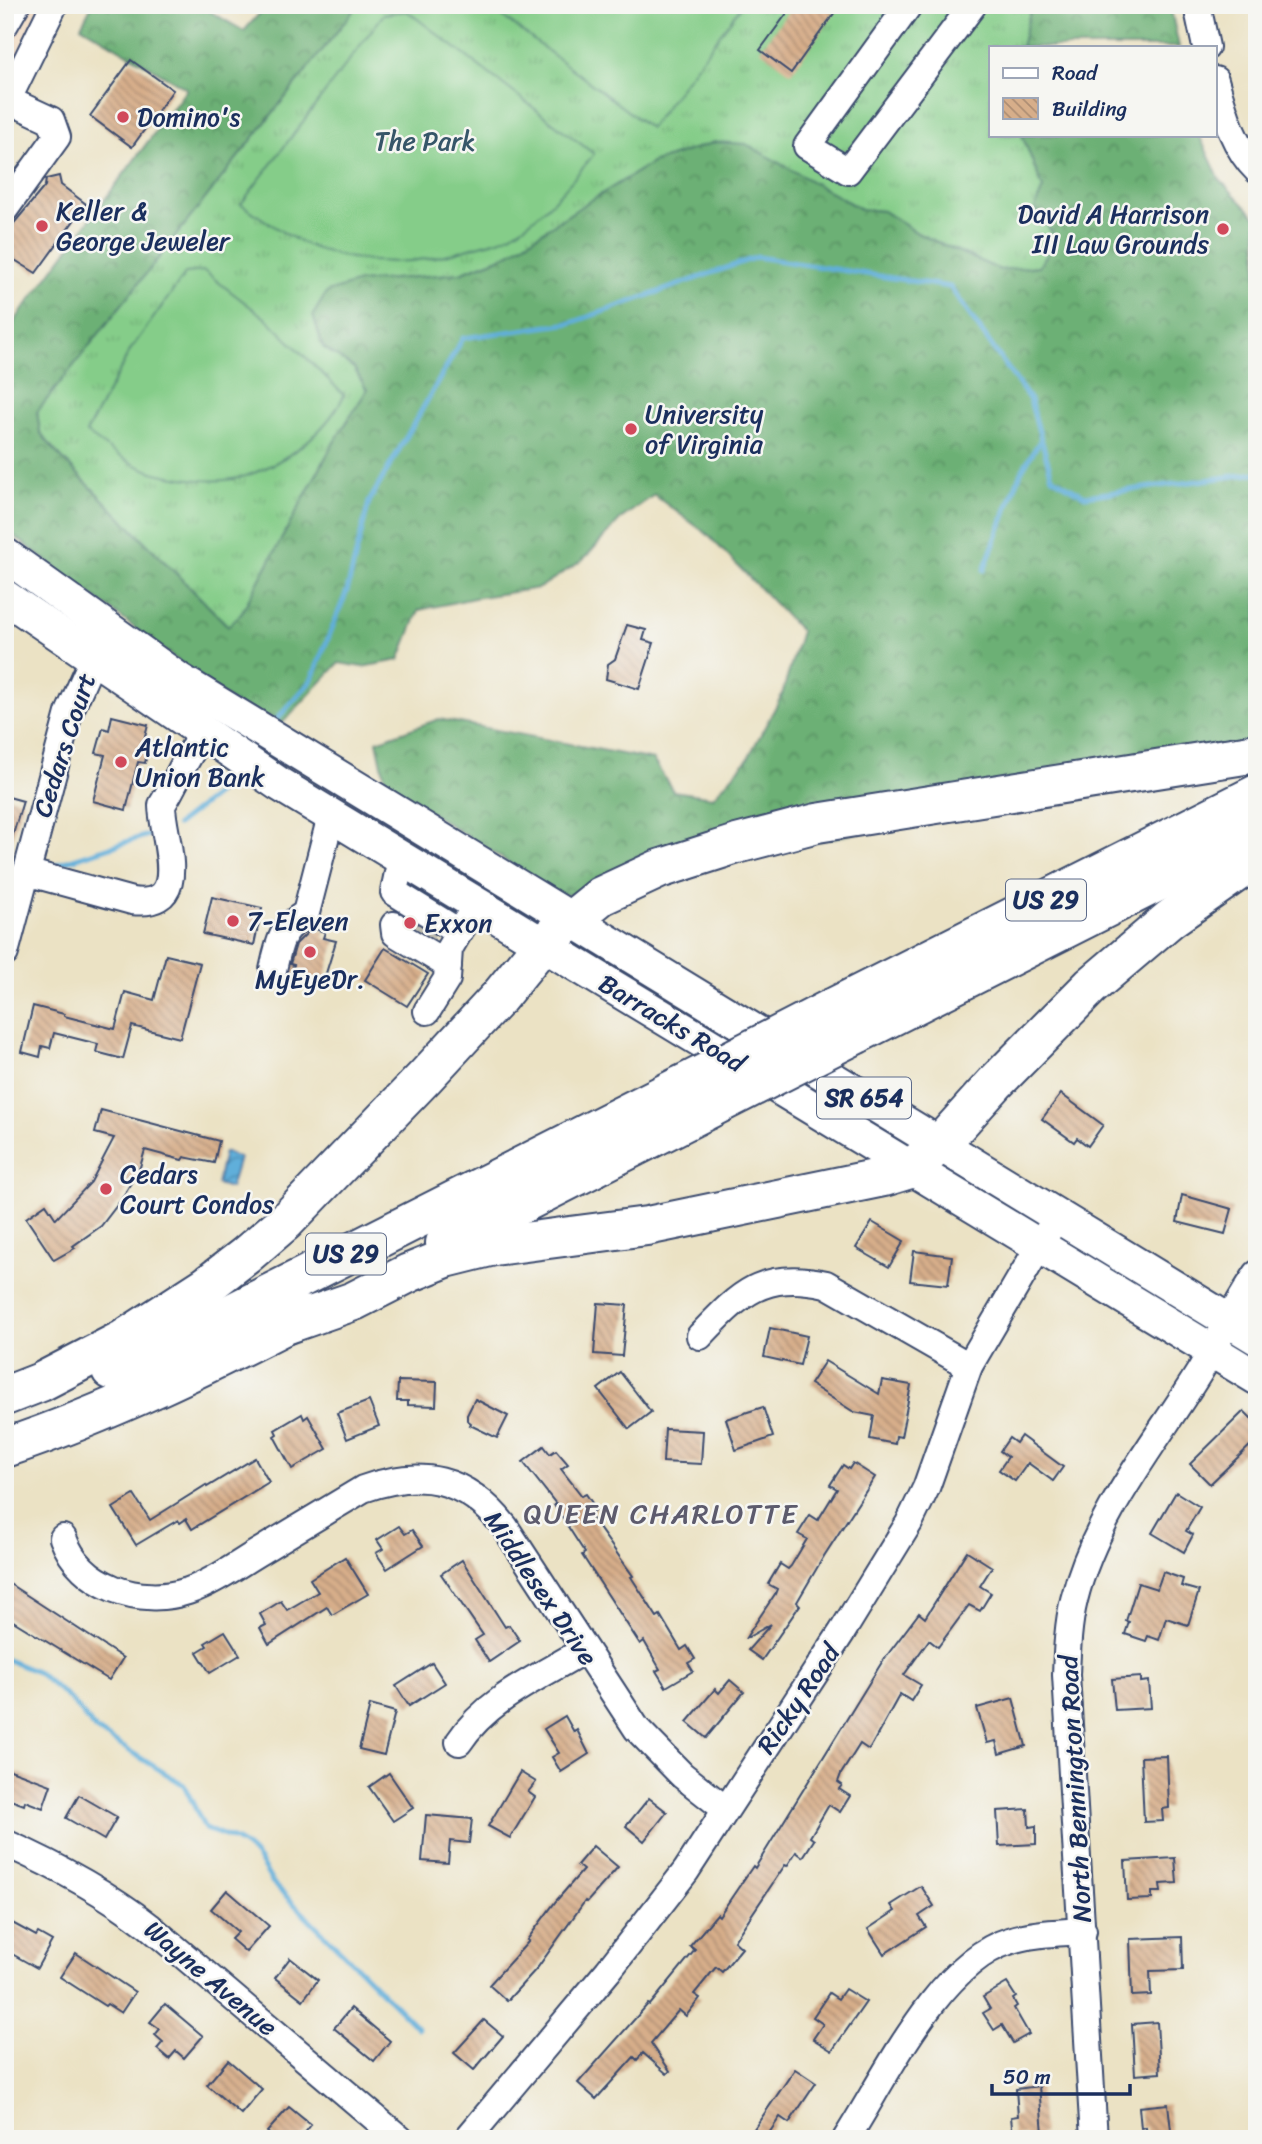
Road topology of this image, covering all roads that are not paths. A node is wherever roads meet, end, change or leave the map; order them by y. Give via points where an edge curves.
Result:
1 (16, 5) edge
2 (54, 5) edge
3 (909, 5) edge
4 (973, 5) edge
5 (1197, 5) edge
6 (5, 24) edge
7 (1206, 46) edge
8 (1216, 83) edge
9 (6, 103) edge
10 (1257, 170) edge
11 (5, 209) edge
12 (5, 555) edge
13 (5, 597) edge
14 (108, 627) junction
15 (93, 658) junction
16 (204, 733) junction
17 (296, 752) junction
18 (1257, 753) edge
19 (279, 784) junction
20 (1257, 794) edge
21 (331, 816) junction
22 (1257, 832) edge
23 (401, 858) junction
24 (1257, 858) edge
25 (26, 872) junction
26 (394, 906) junction
27 (468, 918) junction
28 (422, 929) junction
29 (555, 932) junction
30 (5, 953) edge
31 (448, 965) junction
32 (273, 971) dead end
33 (427, 1011) dead end
34 (846, 1020) junction
35 (693, 1098) junction
36 (940, 1144) junction
37 (910, 1169) junction
38 (1057, 1216) junction
39 (1039, 1247) junction
40 (1257, 1274) edge
41 (1228, 1320) junction
42 (282, 1326) junction
43 (700, 1336) dead end
44 (1257, 1338) edge
45 (1211, 1351) junction
46 (969, 1366) junction
47 (1257, 1378) edge
48 (5, 1396) edge
49 (5, 1412) edge
50 (5, 1448) edge
51 (63, 1538) dead end
52 (584, 1650) junction
53 (459, 1742) dead end
54 (725, 1809) junction
55 (5, 1843) edge
56 (1083, 1931) junction
57 (400, 2139) edge
58 (467, 2139) edge
59 (846, 2139) edge
60 (1094, 2139) edge

1 - 6 street
2 - 9 street
3 - 4 street via 807,146 848,172
5 - 7 street
8 - 10 street via 1228,124
9 - 11 street via 51,120 57,137
12 - 14 main road, Barracks Road
13 - 15 main road, Barracks Road
14 - 15 street
14 - 17 main road, Barracks Road via 178,679
15 - 16 main road, Barracks Road
15 - 25 street, Cedars Court via 69,713
16 - 19 main road, Barracks Road
16 - 25 street via 162,805 170,876 166,891 156,900 132,901
17 - 19 street
17 - 29 main road, Barracks Road via 441,838
18 - 29 highway via 817,823 659,869 601,895
19 - 21 main road, Barracks Road
20 - 34 highway, US 29
21 - 23 main road, Barracks Road
21 - 32 street via 306,913 288,924 278,943
22 - 34 highway, US 29
23 - 26 street
23 - 27 main road, Barracks Road
24 - 36 highway via 1170,919 1091,986
25 - 30 street, Cedars Court
26 - 28 street
26 - 28 street via 395,933
27 - 28 street
27 - 29 main road, Barracks Road
27 - 31 street via 449,948
28 - 31 street
29 - 36 main road, Barracks Road / SR 654 via 788,1052
29 - 37 main road, Barracks Road / SR 654 via 752,1071
29 - 48 highway via 425,1077 286,1221 245,1256 114,1345
31 - 33 street via 447,979
34 - 35 highway, US 29, bridge
35 - 42 highway, US 29
35 - 49 highway, US 29 via 175,1342
36 - 37 highway
36 - 38 main road, Barracks Road / SR 654
37 - 39 main road, Barracks Road / SR 654
37 - 42 highway via 723,1212 516,1242 458,1255 354,1301
38 - 39 street, Ricky Road
38 - 41 main road, Barracks Road / SR 654
39 - 45 main road, Barracks Road / SR 654
39 - 46 street, Ricky Road
40 - 41 street, North Bennington Road
41 - 44 main road, Barracks Road / SR 654
41 - 45 street, North Bennington Road
42 - 50 highway, US 29 via 180,1378
43 - 46 street via 749,1291 785,1280 809,1280 825,1284
45 - 47 main road, Barracks Road / SR 654
45 - 56 street, North Bennington Road via 1102,1530 1073,1603 1066,1675
46 - 54 street, Ricky Road via 909,1523
51 - 52 street, Middlesex Drive via 79,1565 108,1587 129,1594 167,1596 220,1576 363,1489 405,1478 444,1482 479,1499 494,1513
52 - 53 street via 495,1703
52 - 54 street, Middlesex Drive via 645,1738
54 - 58 street, Ricky Road via 642,1928
55 - 57 street, Wayne Avenue via 78,1877 130,1910
56 - 59 street via 1007,1941 965,1966 913,2032
56 - 60 street, North Bennington Road

